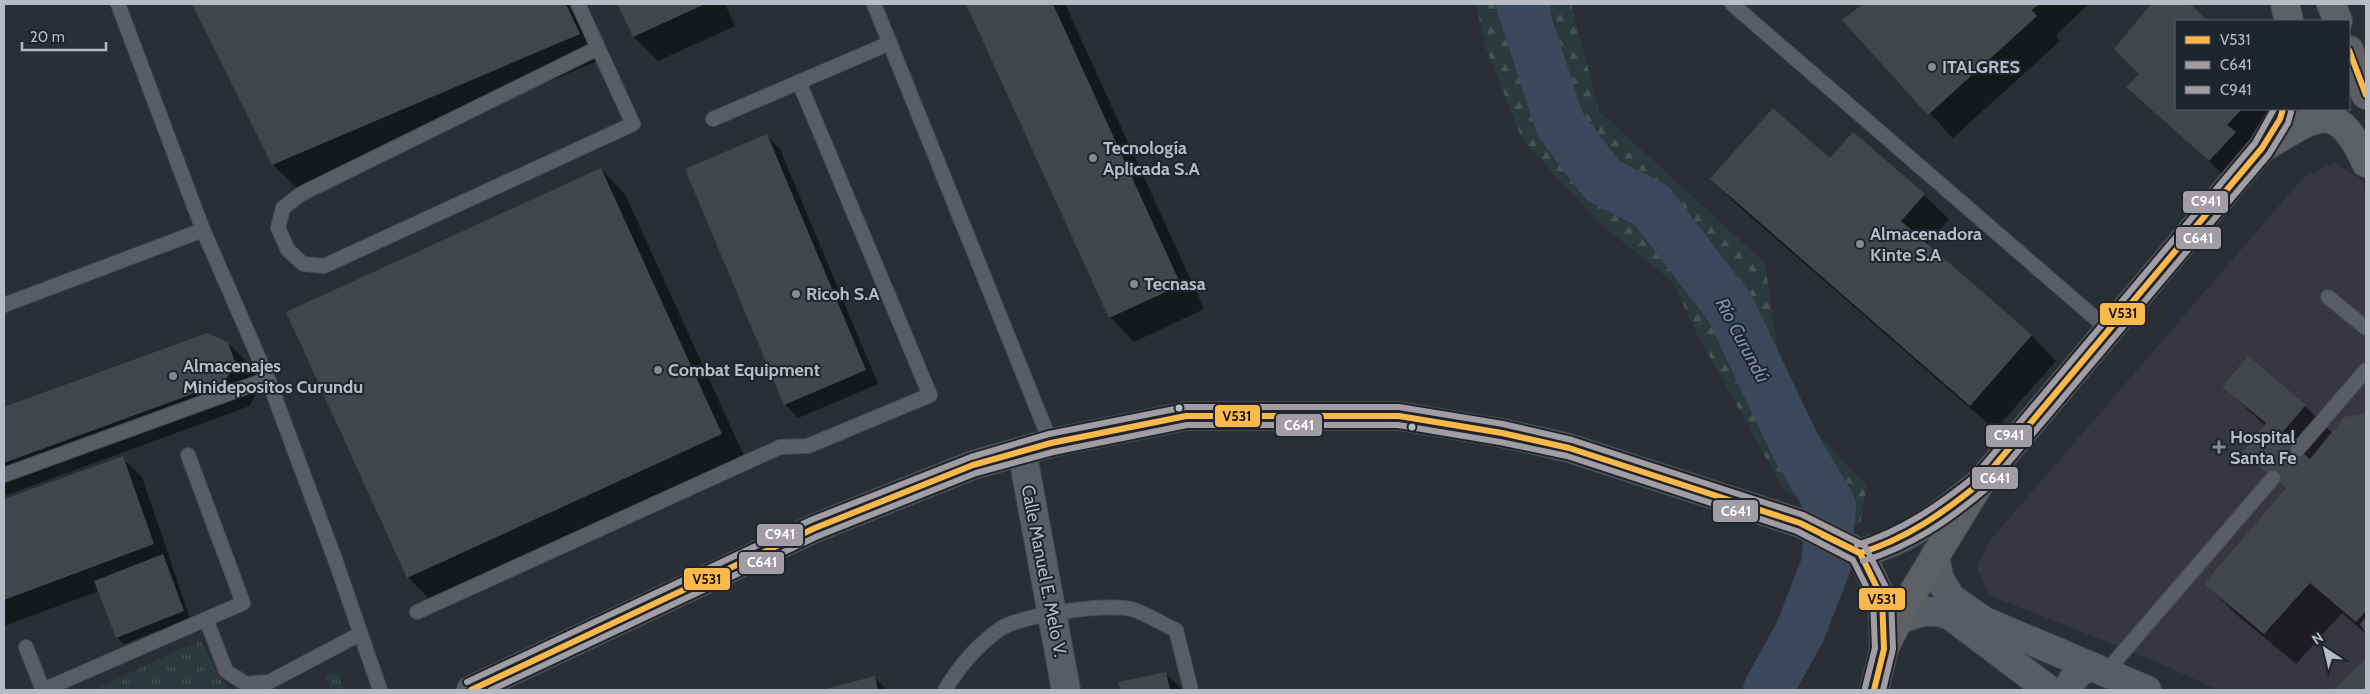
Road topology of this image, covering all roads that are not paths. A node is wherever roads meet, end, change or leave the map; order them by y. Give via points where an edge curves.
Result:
1 (118, 4) edge
2 (578, 4) edge
3 (874, 4) edge
4 (1732, 4) edge
5 (2285, 4) edge
6 (2331, 4) edge
7 (2289, 20) edge
8 (2338, 20) edge
9 (890, 44) junction
10 (598, 48) junction
11 (2350, 53) edge
12 (799, 82) junction
13 (2366, 95) edge
14 (2283, 110) edge
15 (713, 120) dead end
16 (2262, 148) junction
17 (2366, 163) edge
18 (203, 230) junction
19 (2328, 297) dead end
20 (4, 305) edge
21 (2366, 328) edge
22 (2109, 330) junction
23 (2366, 370) edge
24 (268, 378) junction
25 (1052, 443) junction
26 (2298, 449) dead end
27 (1022, 451) junction
28 (188, 455) dead end
29 (4, 475) edge
30 (2273, 478) dead end
31 (1980, 483) junction
32 (1856, 551) junction
33 (1935, 554) junction
34 (417, 612) dead end
35 (1052, 613) junction
36 (206, 619) junction
37 (1898, 621) junction
38 (360, 634) junction
39 (26, 647) dead end
40 (1884, 649) junction
41 (2098, 669) junction
42 (380, 690) edge
43 (470, 690) edge
44 (945, 690) edge
45 (1066, 690) edge
46 (1191, 690) edge
47 (1874, 690) edge
48 (2049, 690) edge
49 (2069, 690) edge
50 (2147, 690) edge

1 - 18 lane
2 - 10 lane
3 - 9 lane
4 - 22 lane
5 - 7 main road
6 - 8 main road
9 - 12 lane
9 - 25 lane
10 - 10 lane via 301,194 283,208 278,228 288,250 303,264 324,266 633,124
11 - 13 main road
12 - 15 lane
12 - 34 lane via 930,395 808,446 780,447
14 - 16 main road
16 - 17 main road via 2308,121 2328,117 2348,131
16 - 22 main road
18 - 20 lane
18 - 24 lane
19 - 21 lane
22 - 31 main road
23 - 26 lane
24 - 29 lane
24 - 38 lane
25 - 27 street
25 - 32 street via 1186,416 1399,416 1569,448 1800,523
27 - 35 street, Calle Manuel E. Melo V.
27 - 43 street via 973,465 815,528
28 - 36 lane via 243,603
30 - 41 lane via 2142,630
31 - 32 street via 1929,524 1882,548
31 - 33 main road
32 - 40 street via 1882,598
33 - 37 main road
33 - 41 street via 1939,578 1951,598 1958,603 1984,620
35 - 44 lane via 1002,628 964,660
35 - 45 street, Calle Manuel E. Melo V.
35 - 46 lane via 1087,608 1131,609 1176,630
36 - 38 lane via 226,671 246,684 270,682
36 - 39 lane via 44,690
37 - 40 main road
37 - 48 street via 1918,612 1940,611 1951,616
38 - 42 lane
40 - 47 main road
41 - 49 street via 2081,670
41 - 50 street

